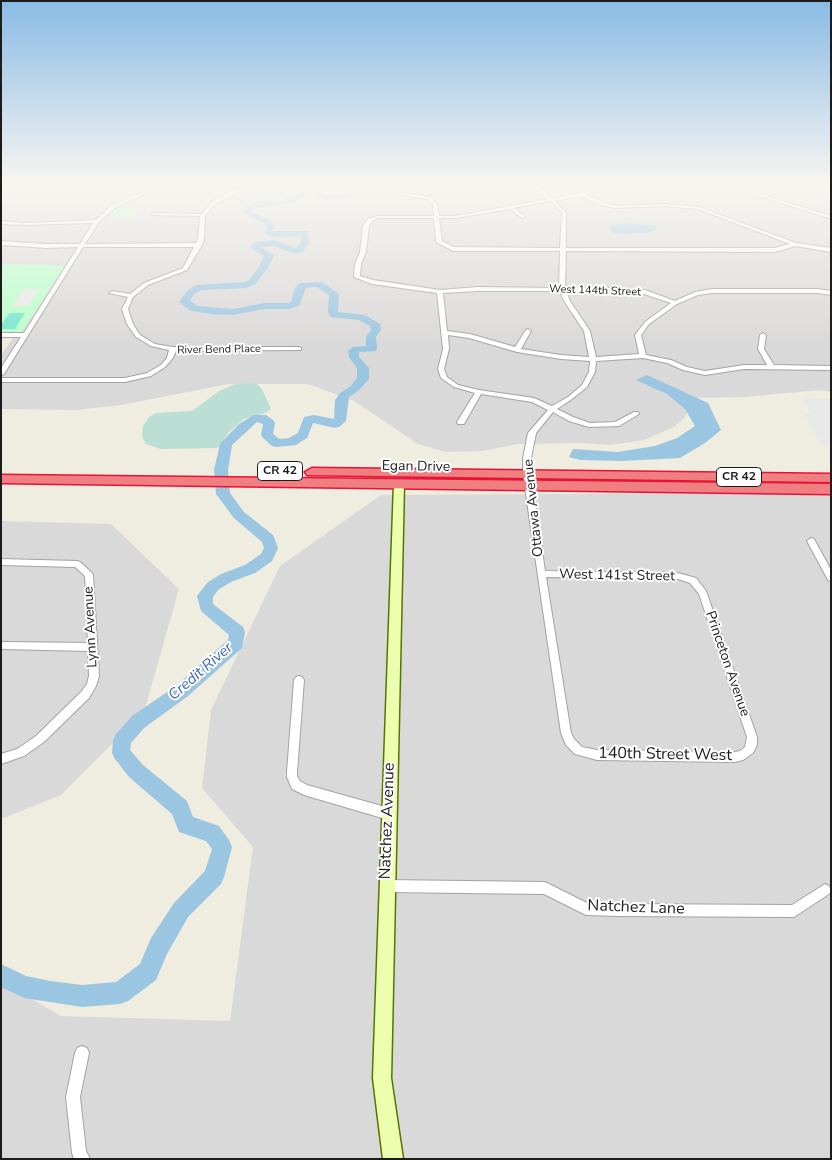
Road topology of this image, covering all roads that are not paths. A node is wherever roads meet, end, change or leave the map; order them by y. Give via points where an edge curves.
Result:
1 (86, 240) edge
2 (200, 240) edge
3 (364, 240) edge
4 (439, 240) edge
5 (564, 240) edge
6 (785, 240) edge
7 (1, 243) edge
8 (795, 244) junction
9 (199, 245) junction
10 (83, 246) junction
11 (563, 250) junction
12 (831, 250) edge
13 (562, 289) junction
14 (440, 292) junction
15 (112, 293) dead end
16 (831, 293) edge
17 (131, 296) junction
18 (675, 303) junction
19 (528, 331) dead end
20 (445, 333) junction
21 (763, 334) dead end
22 (1, 335) edge
23 (26, 335) junction
24 (173, 348) junction
25 (299, 349) dead end
26 (517, 350) junction
27 (643, 356) junction
28 (593, 359) junction
29 (772, 366) junction
30 (831, 368) edge
31 (1, 374) edge
32 (1, 380) edge
33 (479, 392) junction
34 (552, 409) junction
35 (636, 414) dead end
36 (461, 422) dead end
37 (1, 469) edge
38 (831, 478) edge
39 (1, 479) edge
40 (528, 479) junction
41 (399, 483) junction
42 (831, 489) edge
43 (811, 541) dead end
44 (1, 562) edge
45 (828, 568) edge
46 (541, 574) junction
47 (831, 578) edge
48 (693, 580) joint
49 (3, 646) dead end
50 (93, 647) junction
51 (299, 680) dead end
52 (749, 750) joint
53 (579, 751) joint
54 (1, 758) edge
55 (389, 814) junction
56 (386, 886) junction
57 (825, 890) dead end
58 (82, 1053) dead end
59 (84, 1159) edge
60 (393, 1159) edge

1 - 10 street
2 - 9 street
3 - 14 street, West 144th Street via 358,277 381,284
4 - 11 street via 445,246 463,250
5 - 11 street, Ottawa Avenue
6 - 8 street
7 - 10 street
8 - 11 street via 775,250
8 - 12 street
9 - 10 street
9 - 17 street via 185,268 146,284
10 - 23 street
11 - 13 street, Ottawa Avenue
13 - 14 street, West 144th Street
13 - 18 street, West 144th Street via 645,292
13 - 28 street, Ottawa Avenue via 587,331
14 - 20 street
15 - 17 street
16 - 18 street via 712,291 697,293
17 - 24 street via 125,309 138,336 153,345
18 - 27 street via 647,323 638,335
19 - 26 street
20 - 26 street via 470,336
20 - 33 street via 446,349 441,369 444,378 456,386
21 - 29 street via 761,349
22 - 23 street
23 - 31 street
24 - 25 street, River Bend Place
24 - 32 street, River Bend Place via 163,366 149,375 125,380
26 - 28 street
27 - 28 street
27 - 29 street via 705,373
28 - 34 street, Ottawa Avenue via 592,372 585,386
29 - 30 street
33 - 34 street via 525,397
33 - 36 street
34 - 35 street via 580,422 599,426 616,424
34 - 40 street, Ottawa Avenue via 532,433 527,458
37 - 40 highway, Egan Drive / CR 42
38 - 40 highway, Egan Drive / CR 42
39 - 41 highway, Egan Drive / CR 42
40 - 41 highway, Egan Drive / CR 42
40 - 42 highway, Egan Drive / CR 42
40 - 46 street, Ottawa Avenue
41 - 55 street, Natchez Avenue
43 - 45 street
44 - 50 street, Lynn Avenue via 77,564 89,575
45 - 47 street
46 - 48 street, West 141st Street via 678,576
46 - 53 street, Ottawa Avenue via 566,733
48 - 52 street, Princeton Avenue via 703,593 752,736
49 - 50 street
50 - 54 street, Lynn Avenue via 94,676 85,695 40,740 20,753
51 - 55 street via 292,772 296,784 304,790
52 - 53 street, 140th Street West via 735,756 597,755
55 - 56 street, Natchez Avenue
56 - 57 street, Natchez Lane via 545,888 586,909 617,910 794,911
56 - 60 street, Natchez Avenue via 382,1078
58 - 59 street via 73,1097 79,1153

